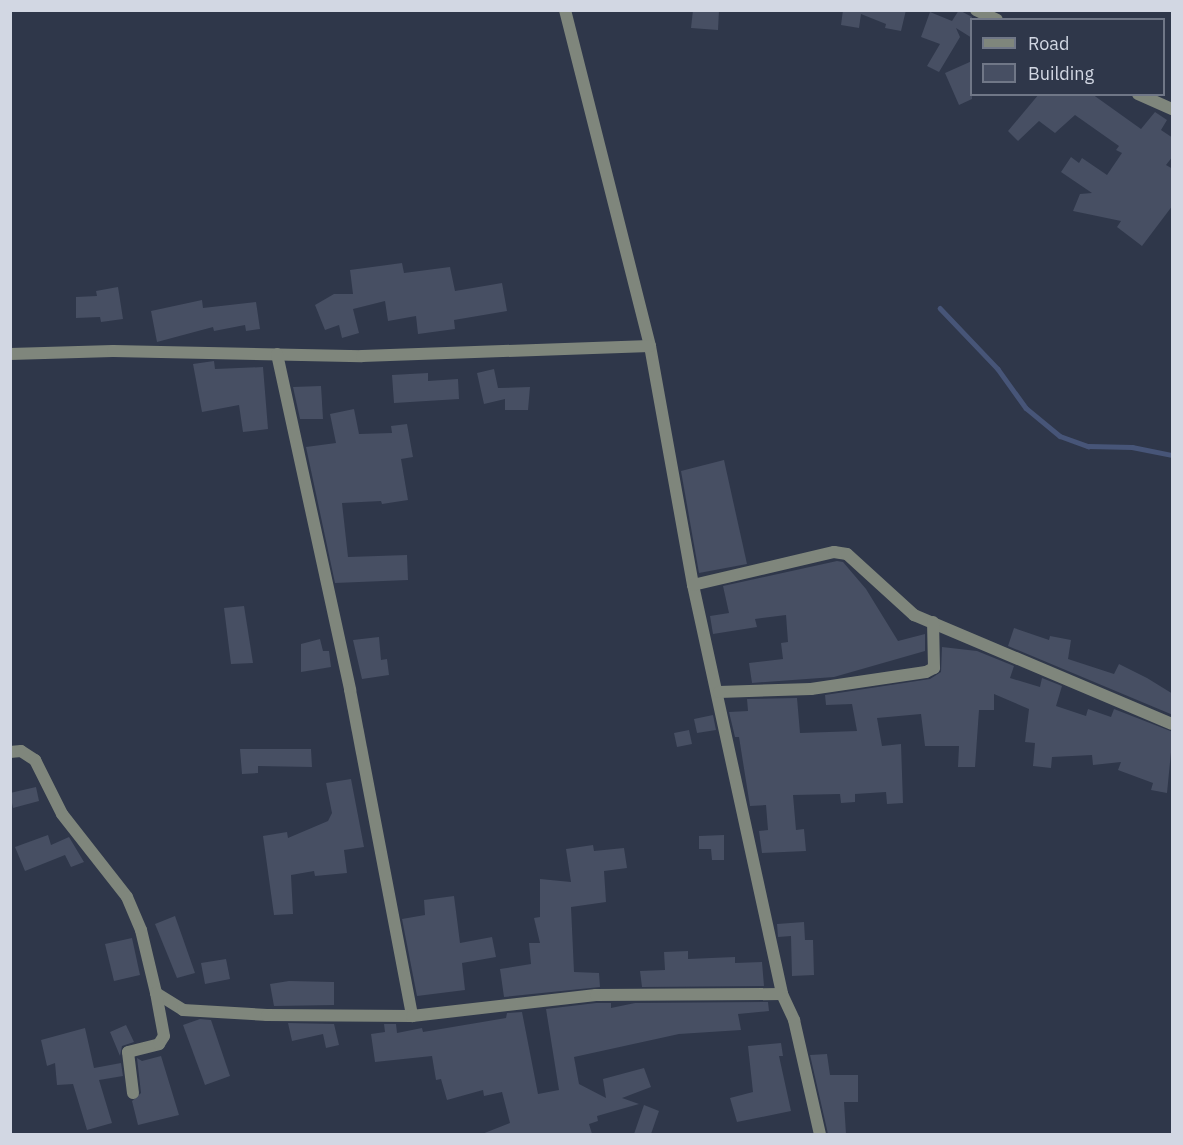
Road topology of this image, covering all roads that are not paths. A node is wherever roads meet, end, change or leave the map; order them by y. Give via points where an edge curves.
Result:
1 (565, 10) edge
2 (976, 10) edge
3 (993, 18) edge
4 (1143, 96) edge
5 (1173, 109) edge
6 (650, 346) junction
7 (10, 354) edge
8 (277, 354) junction
9 (693, 585) junction
10 (933, 622) junction
11 (719, 692) junction
12 (1173, 724) edge
13 (10, 752) edge
14 (156, 993) junction
15 (782, 994) junction
16 (412, 1016) junction
17 (133, 1093) dead end
18 (820, 1134) edge

1 - 6 street
2 - 3 street
4 - 5 street
6 - 8 street via 524,353
6 - 9 street
7 - 8 street
8 - 16 street via 350,690
9 - 10 street via 834,552 849,555 914,615
9 - 11 street
10 - 11 street via 934,668 926,672 811,689
10 - 12 street
11 - 15 street
13 - 14 street via 21,751 34,760 62,814 127,897 141,930
14 - 16 street via 183,1010 279,1016
14 - 17 street via 164,1036 159,1044 128,1052
15 - 16 street via 596,995
15 - 18 street via 794,1020

